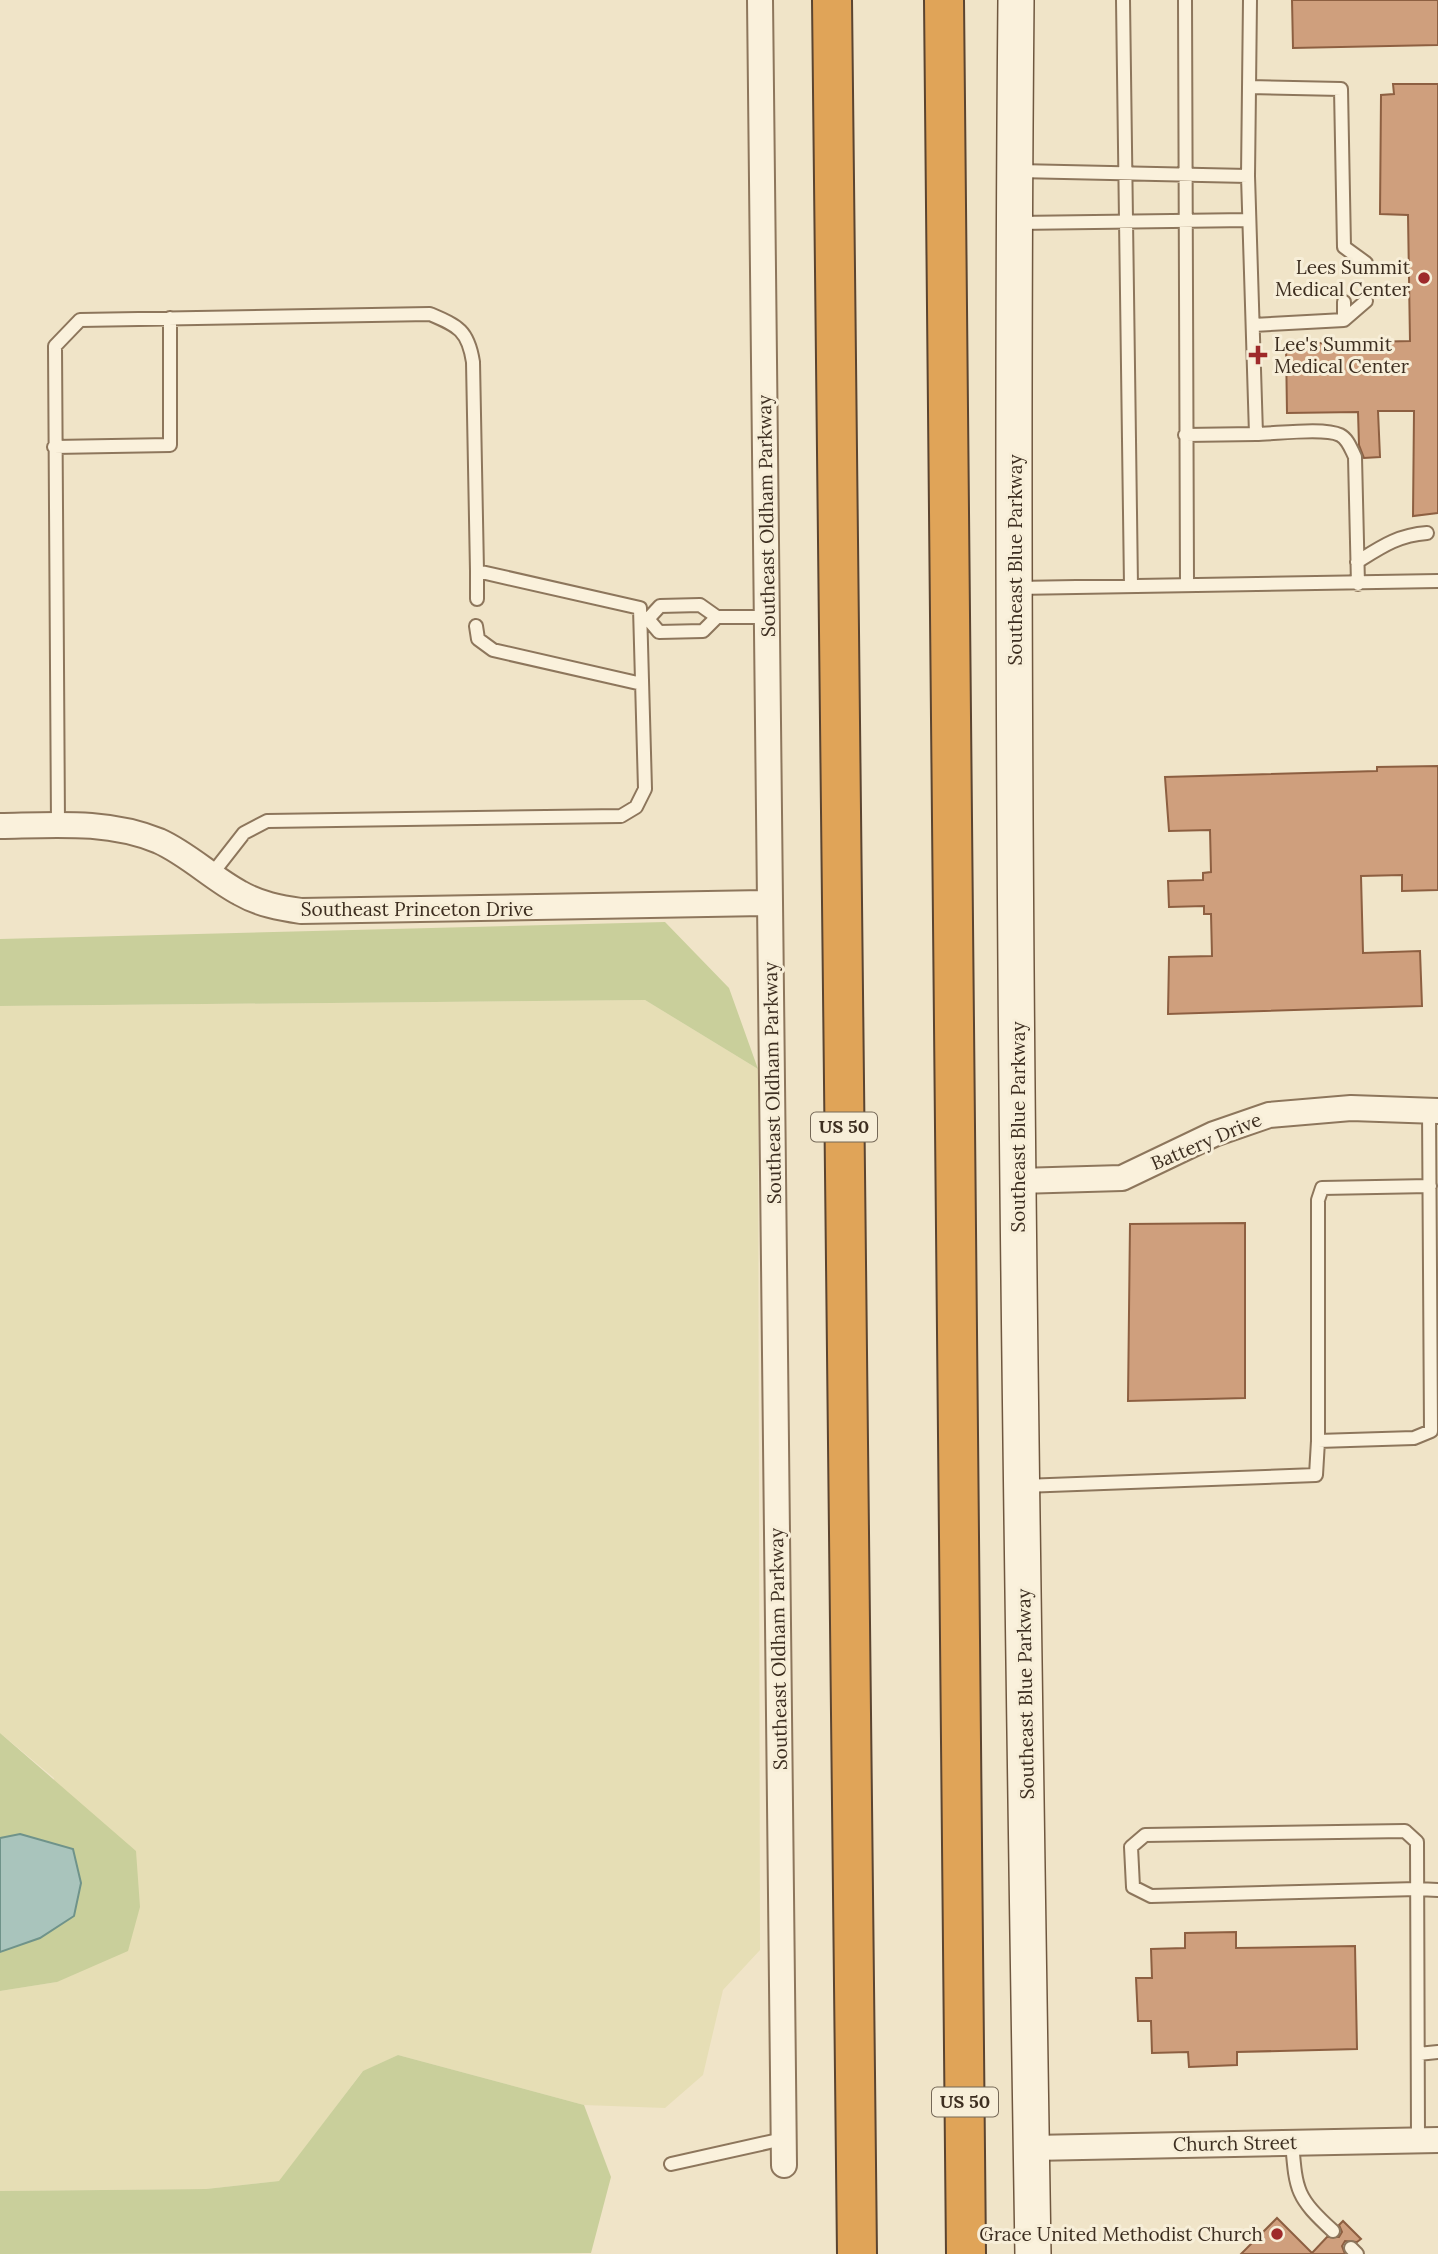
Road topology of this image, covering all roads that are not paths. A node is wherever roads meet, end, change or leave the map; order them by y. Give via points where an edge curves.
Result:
1 (760, 0) edge
2 (832, 0) edge
3 (944, 0) edge
4 (1016, 0) edge
5 (1123, 0) edge
6 (1185, 0) edge
7 (1250, 0) edge
8 (1249, 87) junction
9 (1015, 171) junction
10 (1123, 174) junction
11 (1187, 175) junction
12 (1248, 176) junction
13 (1186, 220) junction
14 (1249, 220) junction
15 (1124, 221) junction
16 (1013, 223) junction
17 (1344, 247) junction
18 (1366, 263) dead end
19 (1344, 264) dead end
20 (1366, 301) dead end
21 (1344, 302) dead end
22 (170, 318) junction
23 (1344, 320) junction
24 (1253, 325) junction
25 (1256, 434) junction
26 (1185, 435) junction
27 (54, 447) junction
28 (1427, 533) dead end
29 (1357, 562) junction
30 (477, 571) junction
31 (1438, 582) edge
32 (1358, 584) junction
33 (1187, 585) junction
34 (1130, 586) junction
35 (1016, 588) junction
36 (477, 599) dead end
37 (717, 617) junction
38 (767, 617) junction
39 (644, 619) junction
40 (476, 626) dead end
41 (642, 684) junction
42 (58, 825) junction
43 (0, 826) edge
44 (212, 874) junction
45 (770, 903) junction
46 (1434, 1110) edge
47 (1018, 1181) junction
48 (1430, 1186) junction
49 (1318, 1441) junction
50 (1022, 1486) junction
51 (1417, 1889) junction
52 (1438, 1890) edge
53 (1438, 2053) edge
54 (1418, 2054) junction
55 (783, 2139) junction
56 (1428, 2140) edge
57 (1292, 2142) junction
58 (1032, 2148) junction
59 (671, 2164) dead end
60 (784, 2165) dead end
61 (1333, 2231) dead end
62 (857, 2254) edge
63 (966, 2254) edge
64 (1034, 2254) edge

1 - 38 street, Southeast Oldham Parkway
2 - 62 highway, US 50
3 - 63 highway, US 50
4 - 9 street, Southeast Blue Parkway
5 - 10 lane
6 - 11 lane
7 - 8 lane
8 - 12 lane
8 - 17 lane via 1341,89
9 - 10 lane
9 - 16 street, Southeast Blue Parkway
10 - 11 lane
10 - 15 lane
11 - 12 lane
11 - 13 lane
12 - 14 lane
13 - 14 lane
13 - 15 lane
13 - 26 lane
14 - 24 lane
15 - 16 lane
15 - 34 lane
16 - 35 street, Southeast Blue Parkway
17 - 18 lane
17 - 19 lane
20 - 23 lane
21 - 23 lane
22 - 27 lane via 80,320 55,346
22 - 27 lane via 170,445
22 - 30 lane via 430,314 457,325 470,343 473,362
23 - 24 lane
24 - 25 lane
25 - 26 lane
25 - 29 lane via 1327,433 1340,435 1349,444 1354,457
26 - 33 lane
27 - 42 lane
28 - 29 lane via 1388,541
29 - 32 lane
30 - 36 lane
30 - 39 lane via 640,608
31 - 32 lane
32 - 33 lane
33 - 34 lane
34 - 35 lane
35 - 47 street, Southeast Blue Parkway
37 - 38 lane
37 - 39 lane via 699,605 660,606
37 - 39 lane via 703,631 681,632 659,632
38 - 45 street, Southeast Oldham Parkway
39 - 41 lane
40 - 41 lane via 478,639 494,650
41 - 44 lane via 645,789 636,807 621,816 267,821 244,833
42 - 43 street, Southeast Princeton Drive
42 - 44 street, Southeast Princeton Drive via 131,830
44 - 45 street, Southeast Princeton Drive via 268,906 301,911
45 - 55 street, Southeast Oldham Parkway
46 - 47 street, Battery Drive via 1351,1108 1269,1115 1214,1134 1122,1178
46 - 48 lane
47 - 50 street, Southeast Blue Parkway
48 - 49 lane via 1431,1431 1414,1438
48 - 49 lane via 1322,1188 1318,1200
49 - 50 lane via 1316,1475
50 - 58 street, Southeast Blue Parkway
51 - 51 lane via 1417,1842 1405,1831 1145,1835 1131,1847 1133,1887 1151,1896
51 - 52 lane
51 - 54 lane
53 - 54 lane
54 - 56 lane
55 - 59 lane
55 - 60 street, Southeast Oldham Parkway
56 - 57 street, Church Street
57 - 58 street, Church Street
57 - 61 lane via 1295,2184 1304,2205
58 - 64 street, Southeast Blue Parkway

